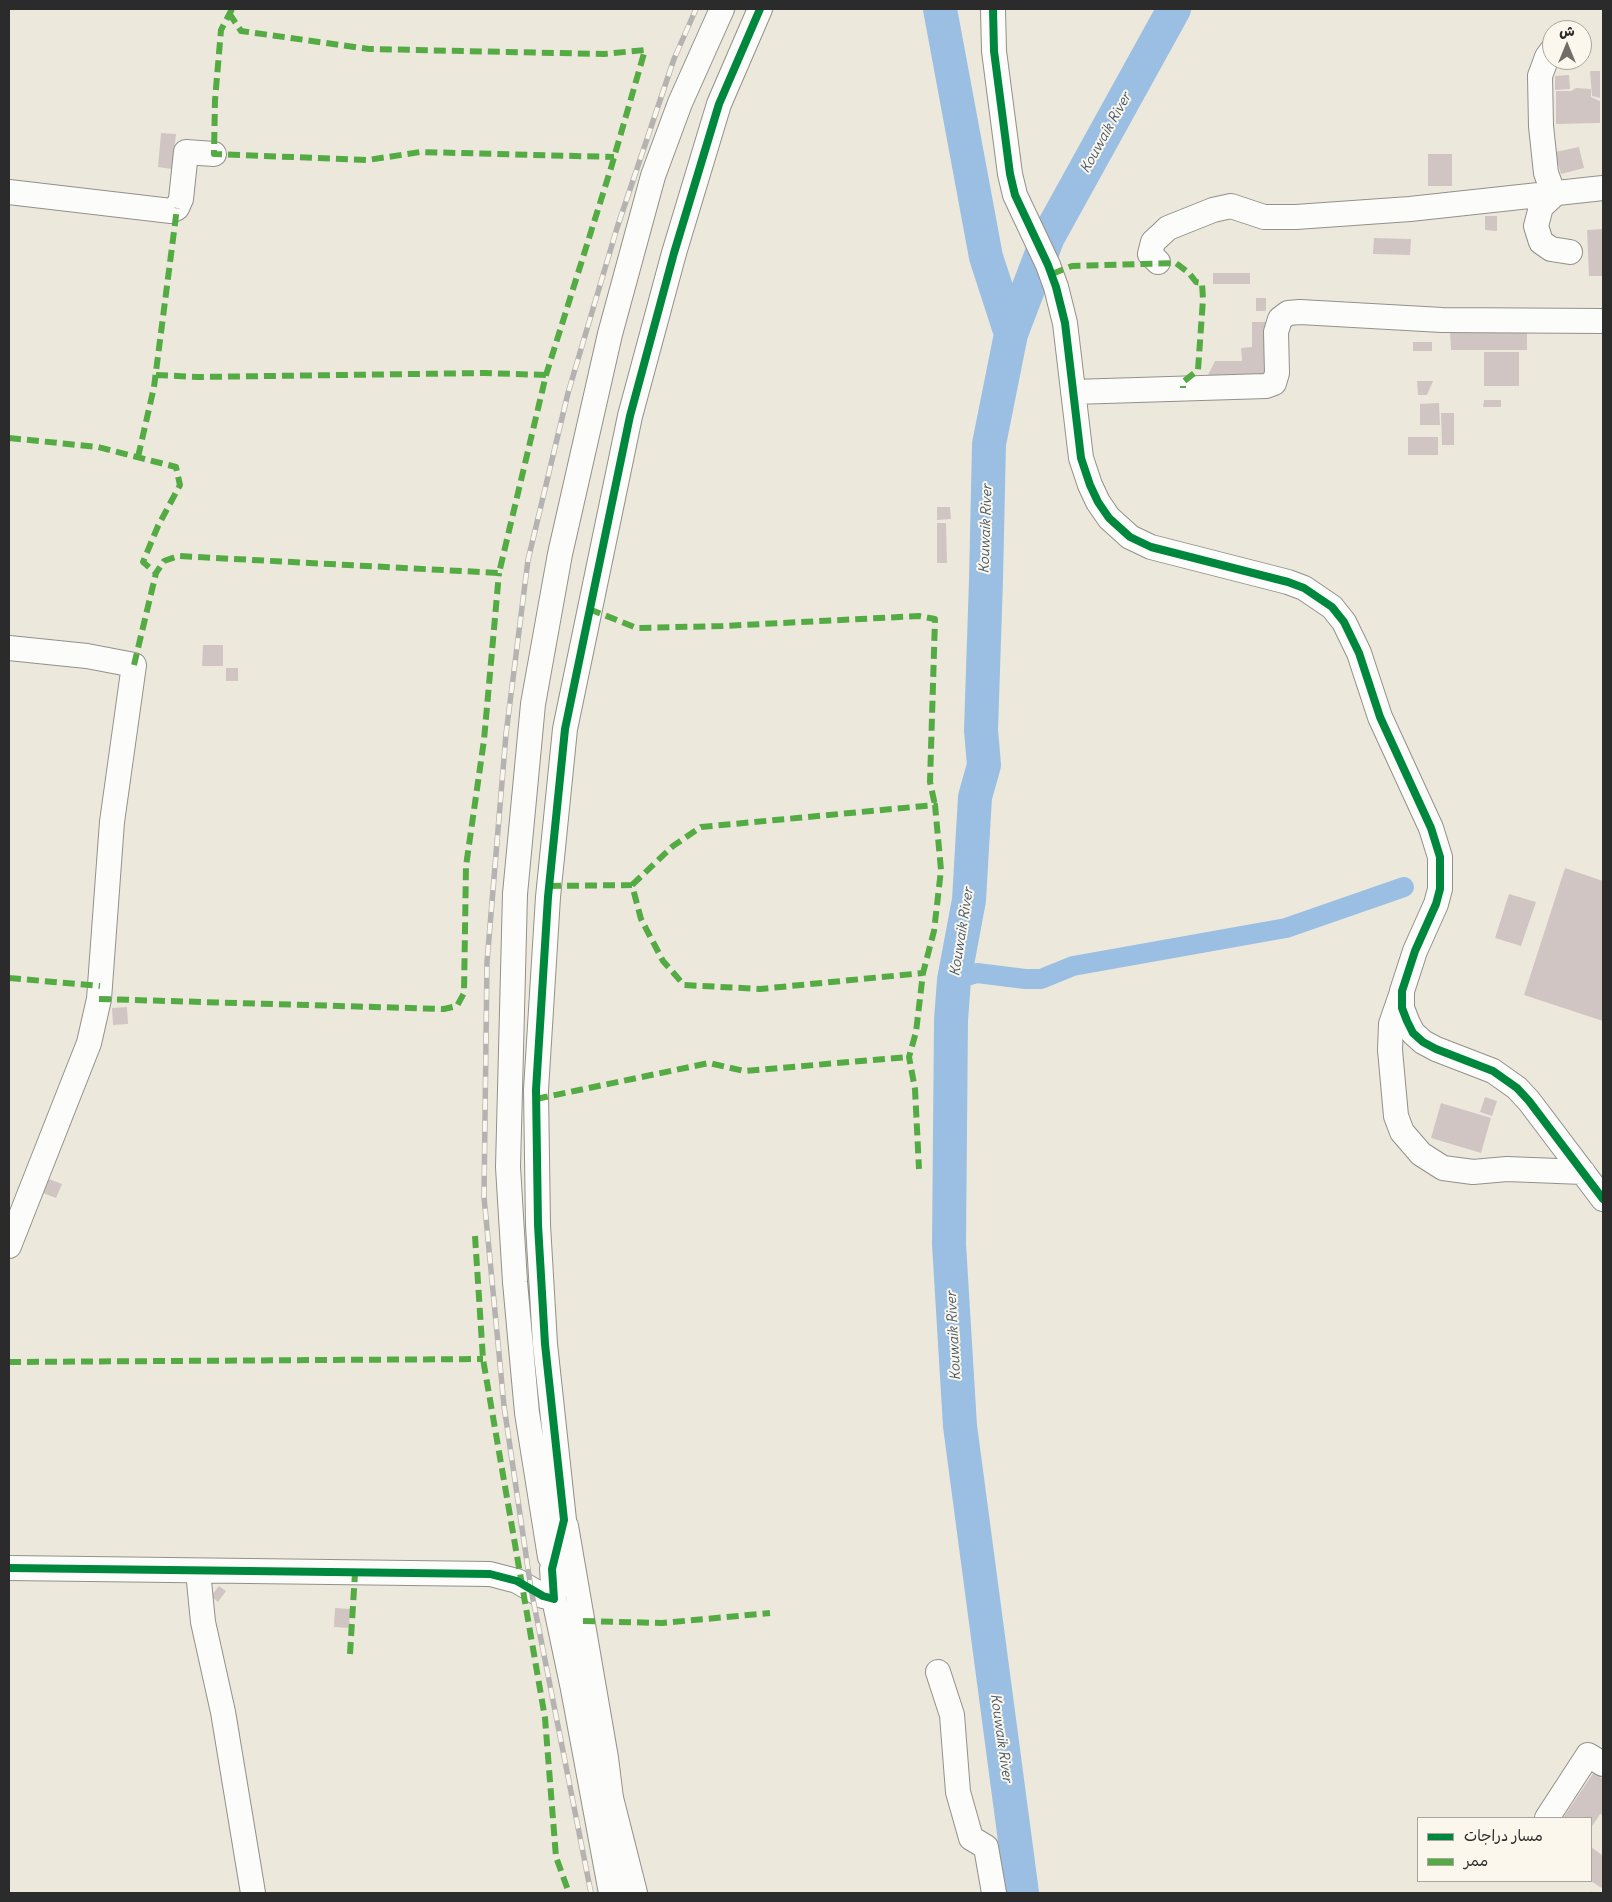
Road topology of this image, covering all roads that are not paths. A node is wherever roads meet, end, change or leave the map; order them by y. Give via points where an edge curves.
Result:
1 (722, 9) edge
2 (760, 9) edge
3 (993, 9) edge
4 (1542, 70) edge
5 (214, 154) dead end
6 (1603, 188) edge
7 (9, 192) edge
8 (1554, 195) junction
9 (1570, 252) dead end
10 (1158, 262) dead end
11 (1599, 317) edge
12 (1073, 392) junction
13 (9, 648) edge
14 (1402, 991) junction
15 (1583, 1172) junction
16 (1603, 1199) edge
17 (9, 1246) edge
18 (564, 1520) junction
19 (9, 1568) edge
20 (552, 1569) junction
21 (198, 1572) junction
22 (554, 1599) junction
23 (938, 1672) dead end
24 (1603, 1764) edge
25 (611, 1798) junction
26 (1548, 1817) edge
27 (599, 1828) junction
28 (253, 1893) edge
29 (610, 1893) edge
30 (635, 1893) edge
31 (994, 1893) edge

1 - 20 street via 680,103 653,176 608,343 560,554 533,704 515,894 508,1167 527,1413
2 - 18 street via 720,104 674,253 630,416 565,729 548,897 536,1090 538,1225 545,1334
3 - 12 street via 994,51 1005,147 1015,195 1056,287 1065,323
4 - 8 street via 1541,126 1546,172
5 - 7 street via 186,152 181,199 177,208 171,210
6 - 8 street
8 - 9 street via 1541,207 1536,226 1540,242 1551,249
8 - 10 street via 1296,217 1264,217 1231,206 1168,228 1153,242 1150,254
11 - 12 street via 1442,320 1288,313 1280,319 1276,332 1277,373 1274,383 1266,386
12 - 14 street via 1081,458 1090,485 1109,518 1130,537 1151,548 1304,588 1332,607 1344,622 1359,653 1380,717 1431,828 1440,857 1440,889 1436,904
13 - 17 street via 87,656 134,665 112,822 97,1008 89,1043
14 - 15 street via 1402,1008 1413,1033 1436,1049 1494,1071 1506,1079 1529,1101
14 - 15 street via 1391,1024 1396,1116 1402,1132 1421,1154 1443,1168 1473,1172 1507,1169
15 - 16 street
18 - 20 street
18 - 25 street
19 - 21 street
20 - 22 street
21 - 22 street via 490,1574 517,1581
21 - 28 street via 203,1622 223,1712
22 - 27 street
23 - 31 street via 952,1715 958,1792 971,1838 986,1847
24 - 26 street via 1588,1755
25 - 27 street
25 - 30 street
27 - 29 street

